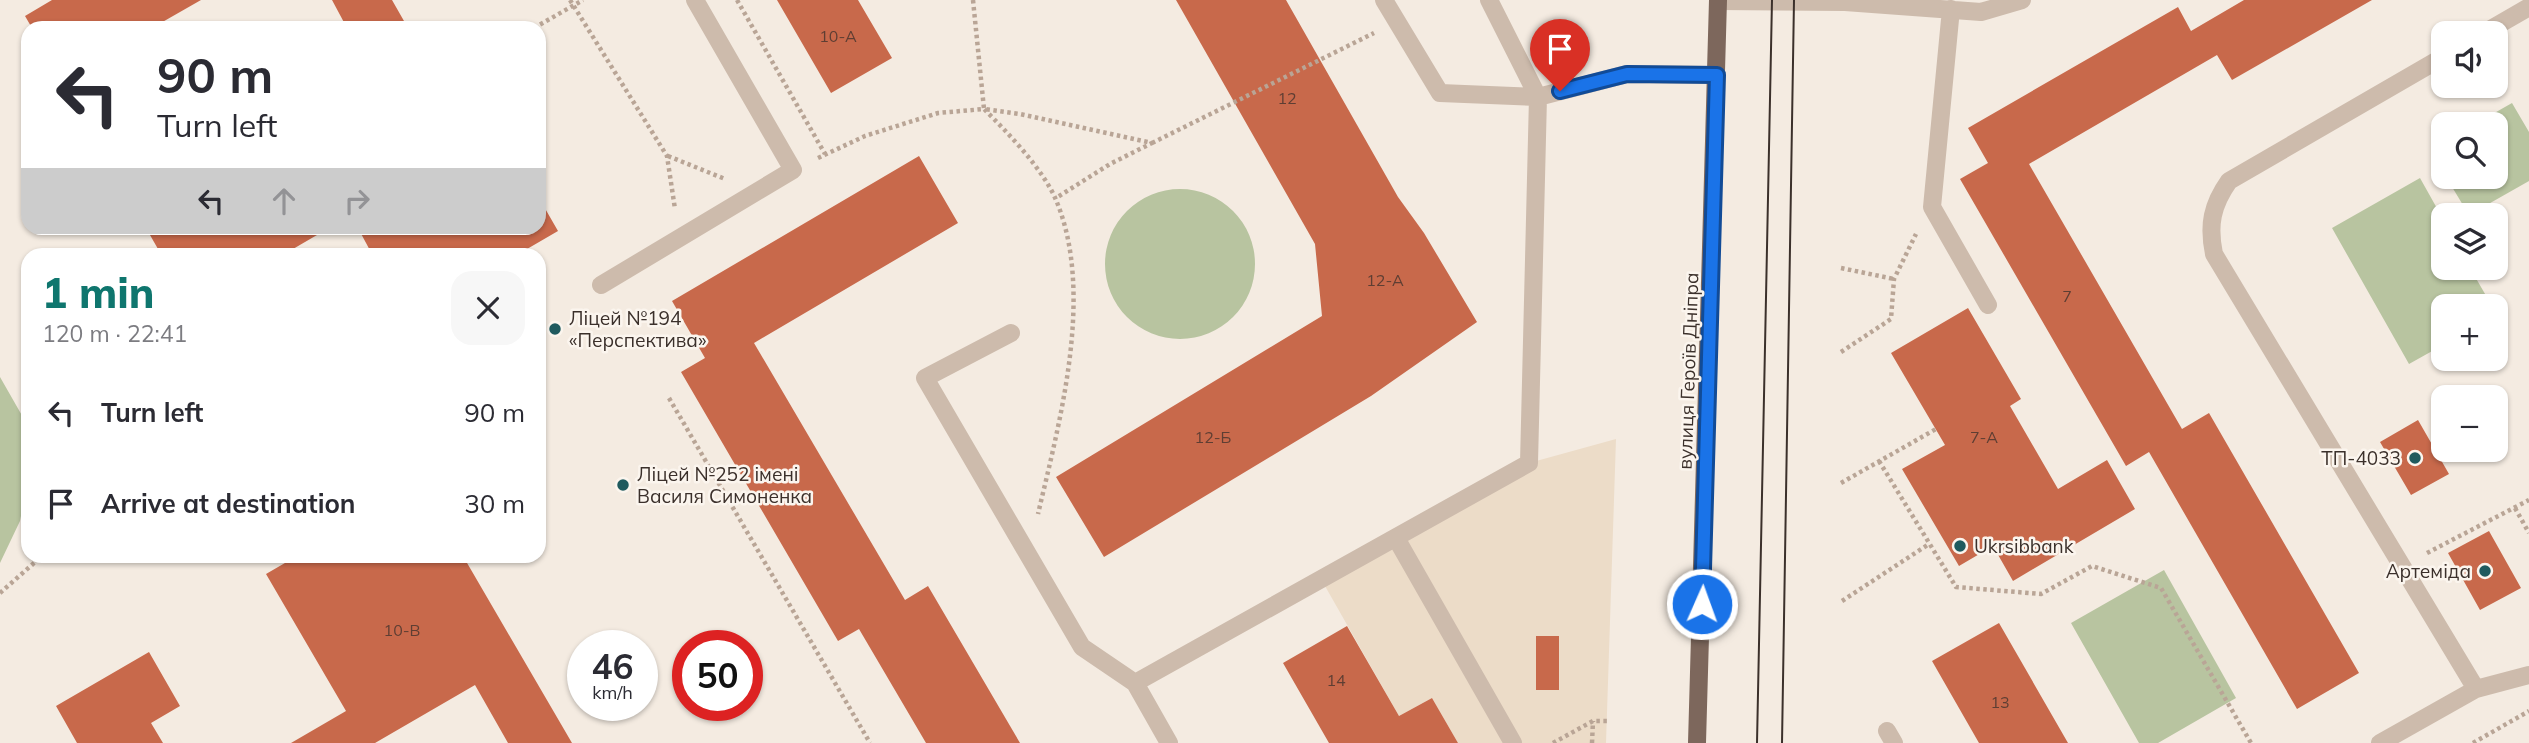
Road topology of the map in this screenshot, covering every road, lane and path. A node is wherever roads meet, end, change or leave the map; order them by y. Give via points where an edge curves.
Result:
1 (583, 0) edge
2 (695, 0) edge
3 (737, 0) edge
4 (973, 0) edge
5 (1384, 0) edge
6 (1489, 0) edge
7 (1718, 0) edge
8 (2022, 0) edge
9 (571, 3) edge
10 (2529, 7) edge
11 (1951, 9) junction
12 (544, 21) edge
13 (1397, 21) junction
14 (2505, 21) edge
15 (2431, 64) edge
16 (1717, 75) junction
17 (1538, 97) junction
18 (984, 109) junction
19 (1152, 143) junction
20 (825, 154) junction
21 (667, 156) junction
22 (793, 170) junction
23 (757, 192) junction
24 (1056, 198) junction
25 (1933, 199) junction
26 (679, 238) junction
27 (1841, 268) dead end
28 (1894, 279) junction
29 (601, 285) dead end
30 (1989, 305) dead end
31 (1011, 333) dead end
32 (1841, 352) dead end
33 (669, 398) dead end
34 (1936, 429) dead end
35 (1879, 461) junction
36 (1841, 483) dead end
37 (2529, 500) edge
38 (2515, 508) junction
39 (2529, 533) edge
40 (1396, 538) junction
41 (1929, 544) junction
42 (1028, 554) junction
43 (34, 563) edge
44 (2402, 566) junction
45 (0, 593) edge
46 (1842, 601) dead end
47 (2529, 675) edge
48 (1135, 683) junction
49 (2476, 689) junction
50 (2529, 711) edge
51 (1593, 721) junction
52 (1607, 721) dead end
53 (870, 743) edge
54 (1170, 743) edge
55 (1513, 743) edge
56 (1553, 743) edge
57 (1592, 743) edge
58 (1698, 743) edge
59 (2251, 743) edge
60 (2381, 743) edge
61 (2473, 743) edge

1 - 9 path
2 - 22 lane
3 - 20 path
4 - 18 path
5 - 13 lane
6 - 17 lane
7 - 11 lane
7 - 16 main road, вулиця Героїв Дніпра
8 - 11 lane via 1981,12
9 - 12 path
9 - 21 path
10 - 14 lane
11 - 25 lane
13 - 17 lane via 1440,93
13 - 19 path
15 - 44 lane via 2229,181 2218,197 2210,235 2214,254
16 - 17 lane via 1627,74
16 - 58 main road, вулиця Героїв Дніпра
17 - 40 lane via 1529,463
18 - 19 path
18 - 20 path via 938,113
18 - 24 path via 1023,149
19 - 24 path
20 - 22 path
21 - 23 path
21 - 26 path
22 - 23 lane
23 - 26 lane
24 - 42 path via 1071,247 1073,320 1062,414
25 - 28 path
25 - 30 lane via 1932,207
26 - 29 lane
27 - 28 path
28 - 32 path via 1891,319
31 - 42 lane via 925,378
33 - 53 path
34 - 35 path
35 - 36 path
35 - 41 path
37 - 38 path
38 - 39 path
38 - 44 path
40 - 48 lane
40 - 55 lane
41 - 46 path
41 - 59 path via 1956,587 2041,594 2092,566 2161,588
42 - 48 lane via 1082,647
43 - 45 path
44 - 49 lane
47 - 49 lane
48 - 54 lane
49 - 60 lane
50 - 61 path
51 - 52 path
51 - 56 path
51 - 57 path

